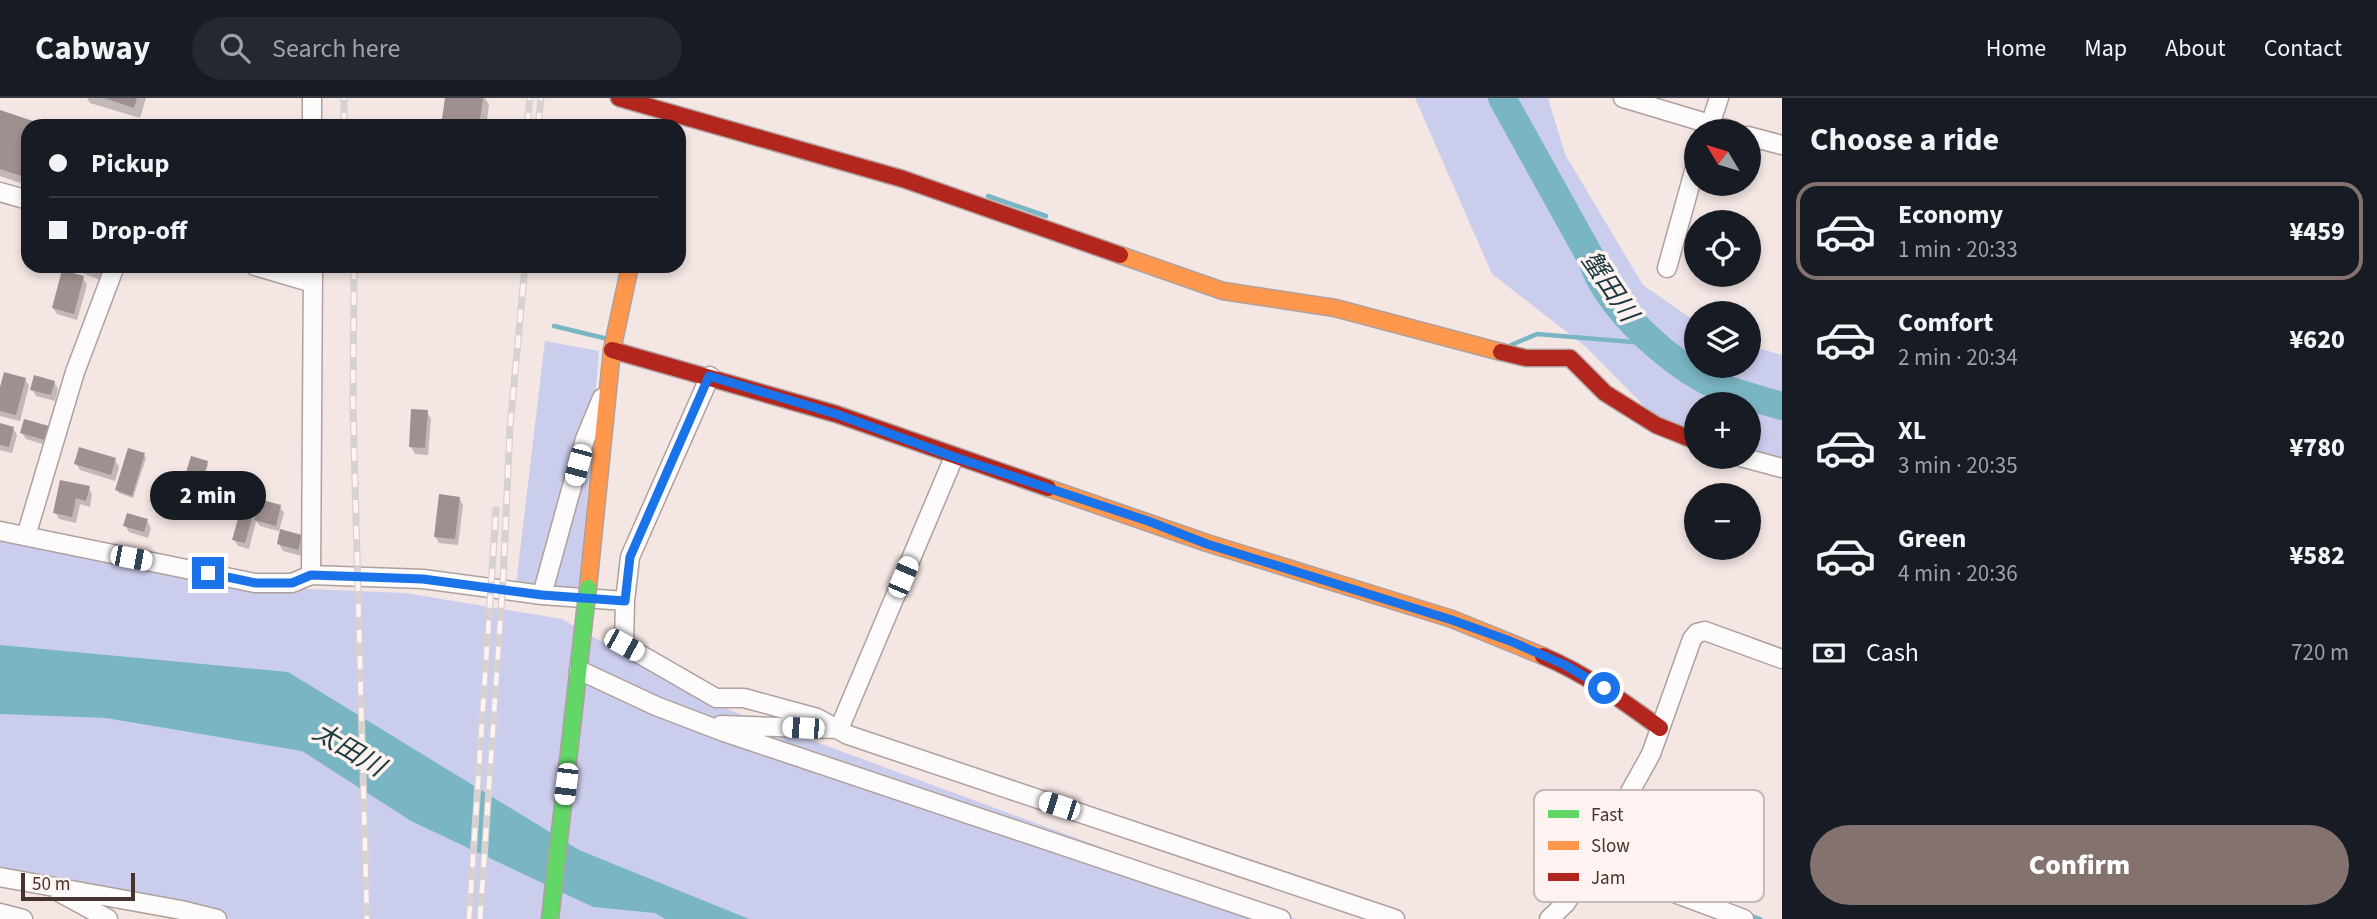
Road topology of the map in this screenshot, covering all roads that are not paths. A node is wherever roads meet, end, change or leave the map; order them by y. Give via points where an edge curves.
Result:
1 (312, 98) edge
2 (619, 98) edge
3 (677, 98) edge
4 (1623, 98) edge
5 (1718, 98) edge
6 (312, 119) edge
7 (669, 119) edge
8 (671, 119) edge
9 (1684, 119) edge
10 (1712, 119) edge
11 (686, 124) edge
12 (1761, 139) edge
13 (1782, 145) edge
14 (0, 192) edge
15 (1687, 196) edge
16 (21, 198) edge
17 (1667, 268) dead end
18 (112, 273) edge
19 (628, 273) edge
20 (313, 275) edge
21 (612, 350) junction
22 (709, 376) junction
23 (608, 389) junction
24 (1684, 436) edge
25 (954, 457) junction
26 (1761, 462) edge
27 (1782, 468) edge
28 (0, 531) edge
29 (26, 536) junction
30 (311, 575) junction
31 (542, 595) junction
32 (625, 601) junction
33 (1782, 659) edge
34 (579, 673) junction
35 (707, 725) junction
36 (1660, 728) junction
37 (836, 729) junction
38 (1631, 790) edge
39 (0, 877) edge
40 (48, 885) junction
41 (1567, 902) edge
42 (1698, 902) edge
43 (0, 913) edge
44 (23, 919) edge
45 (108, 919) edge
46 (217, 919) edge
47 (550, 919) edge
48 (1281, 919) edge
49 (1395, 919) edge
50 (1549, 919) edge
51 (1744, 919) edge

1 - 6 street
2 - 7 street
3 - 8 street
4 - 9 street
5 - 10 street
11 - 24 street via 903,179 1223,291 1335,308 1526,358 1570,358 1605,393 1656,425
12 - 13 street
14 - 16 street
15 - 17 street
18 - 29 street via 75,372
19 - 21 street
20 - 30 street
21 - 22 street
21 - 23 street
22 - 25 street via 836,414
22 - 32 street via 630,557
23 - 31 street via 585,439
23 - 34 street, bridge
25 - 36 street via 1510,641 1588,678
25 - 37 street
26 - 27 street
28 - 29 street
29 - 30 street via 256,583 292,583
30 - 31 street via 423,579
31 - 32 street
32 - 37 street via 624,645 716,698 744,698 817,718
33 - 36 street via 1705,631 1697,633
34 - 35 street
34 - 47 street
35 - 37 street
35 - 48 street
36 - 38 street
37 - 49 street
39 - 40 street
40 - 45 street
40 - 46 street
41 - 50 street
42 - 51 street
43 - 44 street

